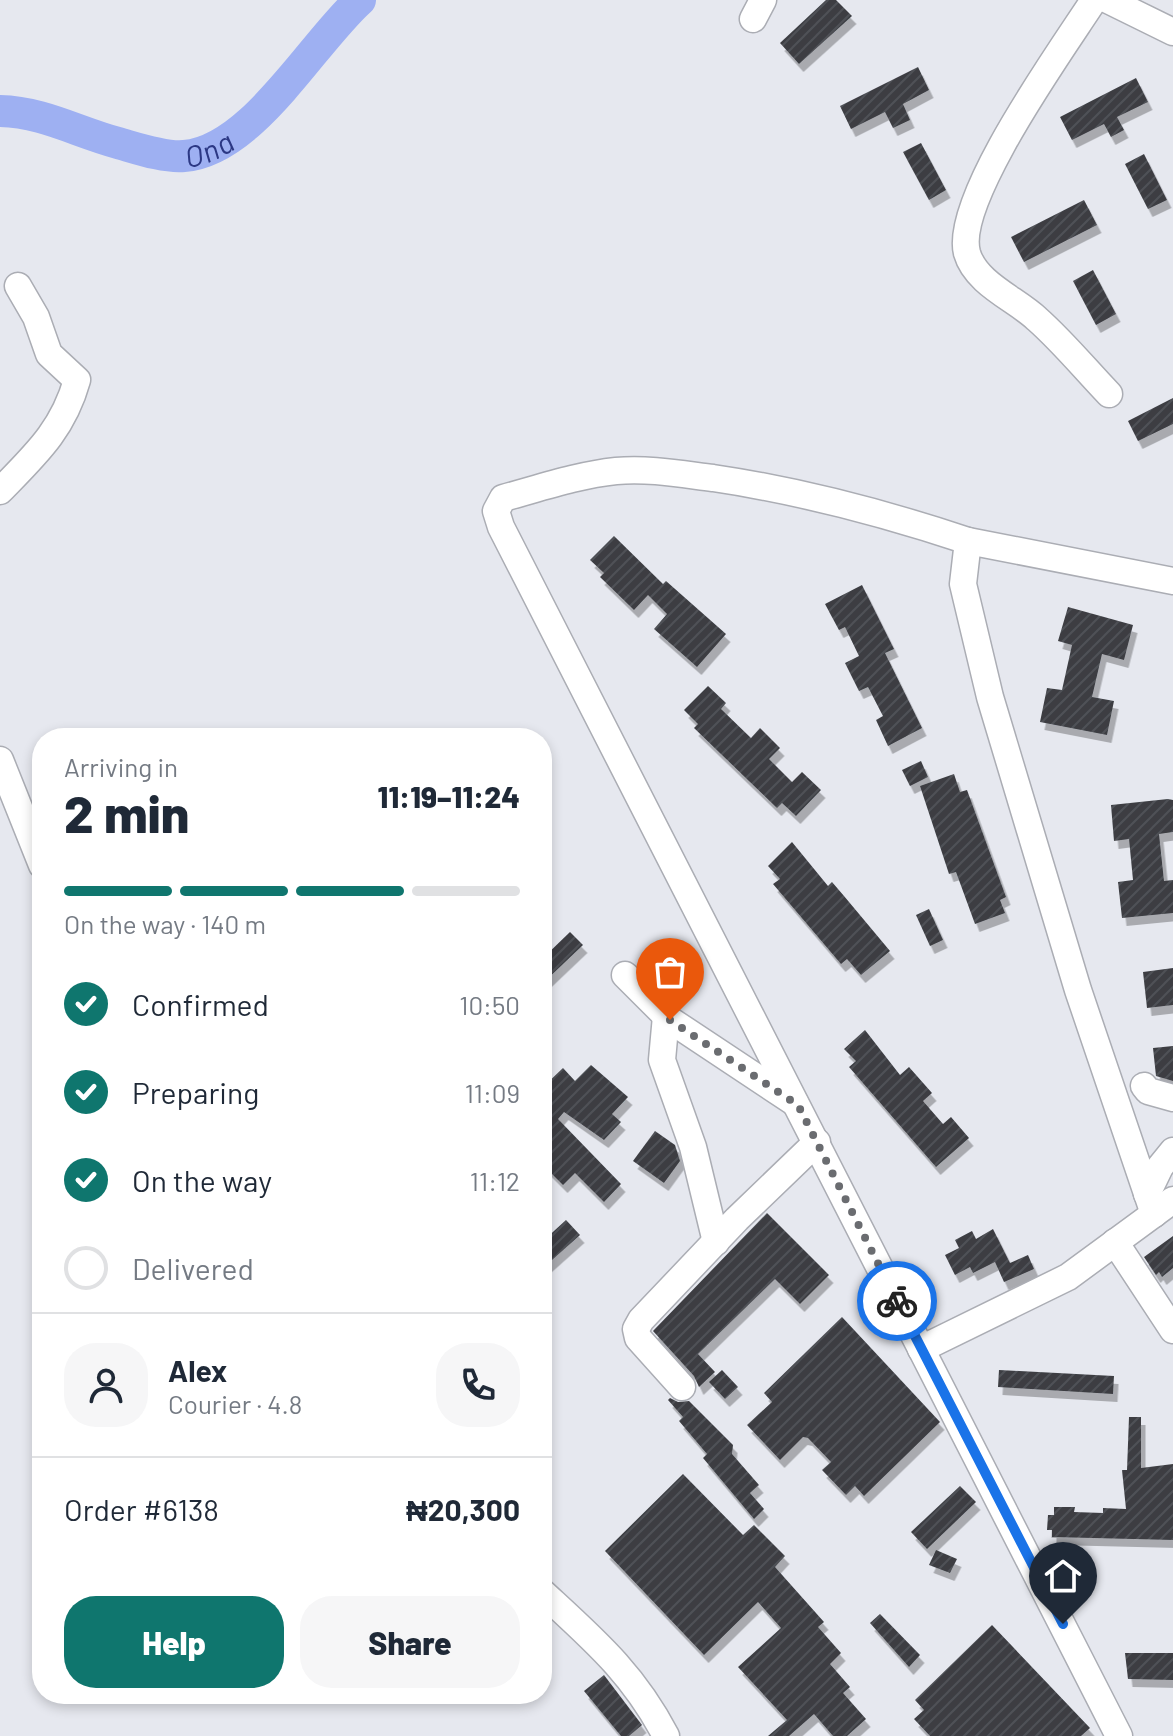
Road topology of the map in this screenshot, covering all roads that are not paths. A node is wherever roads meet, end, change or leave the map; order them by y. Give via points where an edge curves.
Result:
1 (1094, 0) edge
2 (1108, 0) edge
3 (1173, 32) edge
4 (18, 286) dead end
5 (1109, 394) dead end
6 (0, 491) edge
7 (968, 541) junction
8 (1173, 581) edge
9 (0, 760) edge
10 (32, 840) edge
11 (625, 975) dead end
12 (666, 1016) junction
13 (1144, 1086) dead end
14 (1173, 1098) edge
15 (798, 1105) junction
16 (817, 1142) junction
17 (1173, 1151) edge
18 (1158, 1202) edge
19 (716, 1242) junction
20 (1115, 1242) junction
21 (1173, 1330) edge
22 (921, 1349) junction
23 (682, 1387) dead end
24 (552, 1602) edge
25 (666, 1736) edge
26 (1119, 1736) edge

1 - 5 street via 986,174 968,220 967,254 991,286 1036,317
2 - 3 street
4 - 6 street via 49,354 77,380 68,410 48,440
7 - 8 street
7 - 15 street via 867,507 663,471 580,477 503,498 496,511
7 - 18 street via 963,584 990,697 1078,990
9 - 10 street
11 - 12 street
12 - 15 street
12 - 19 street via 662,1060 693,1147
13 - 14 street
15 - 16 street
16 - 19 street
16 - 22 street
17 - 18 street via 1160,1167
18 - 20 street
19 - 23 street via 636,1329 638,1338
20 - 21 street
20 - 22 street via 1068,1277
22 - 26 street
24 - 25 street via 625,1671

